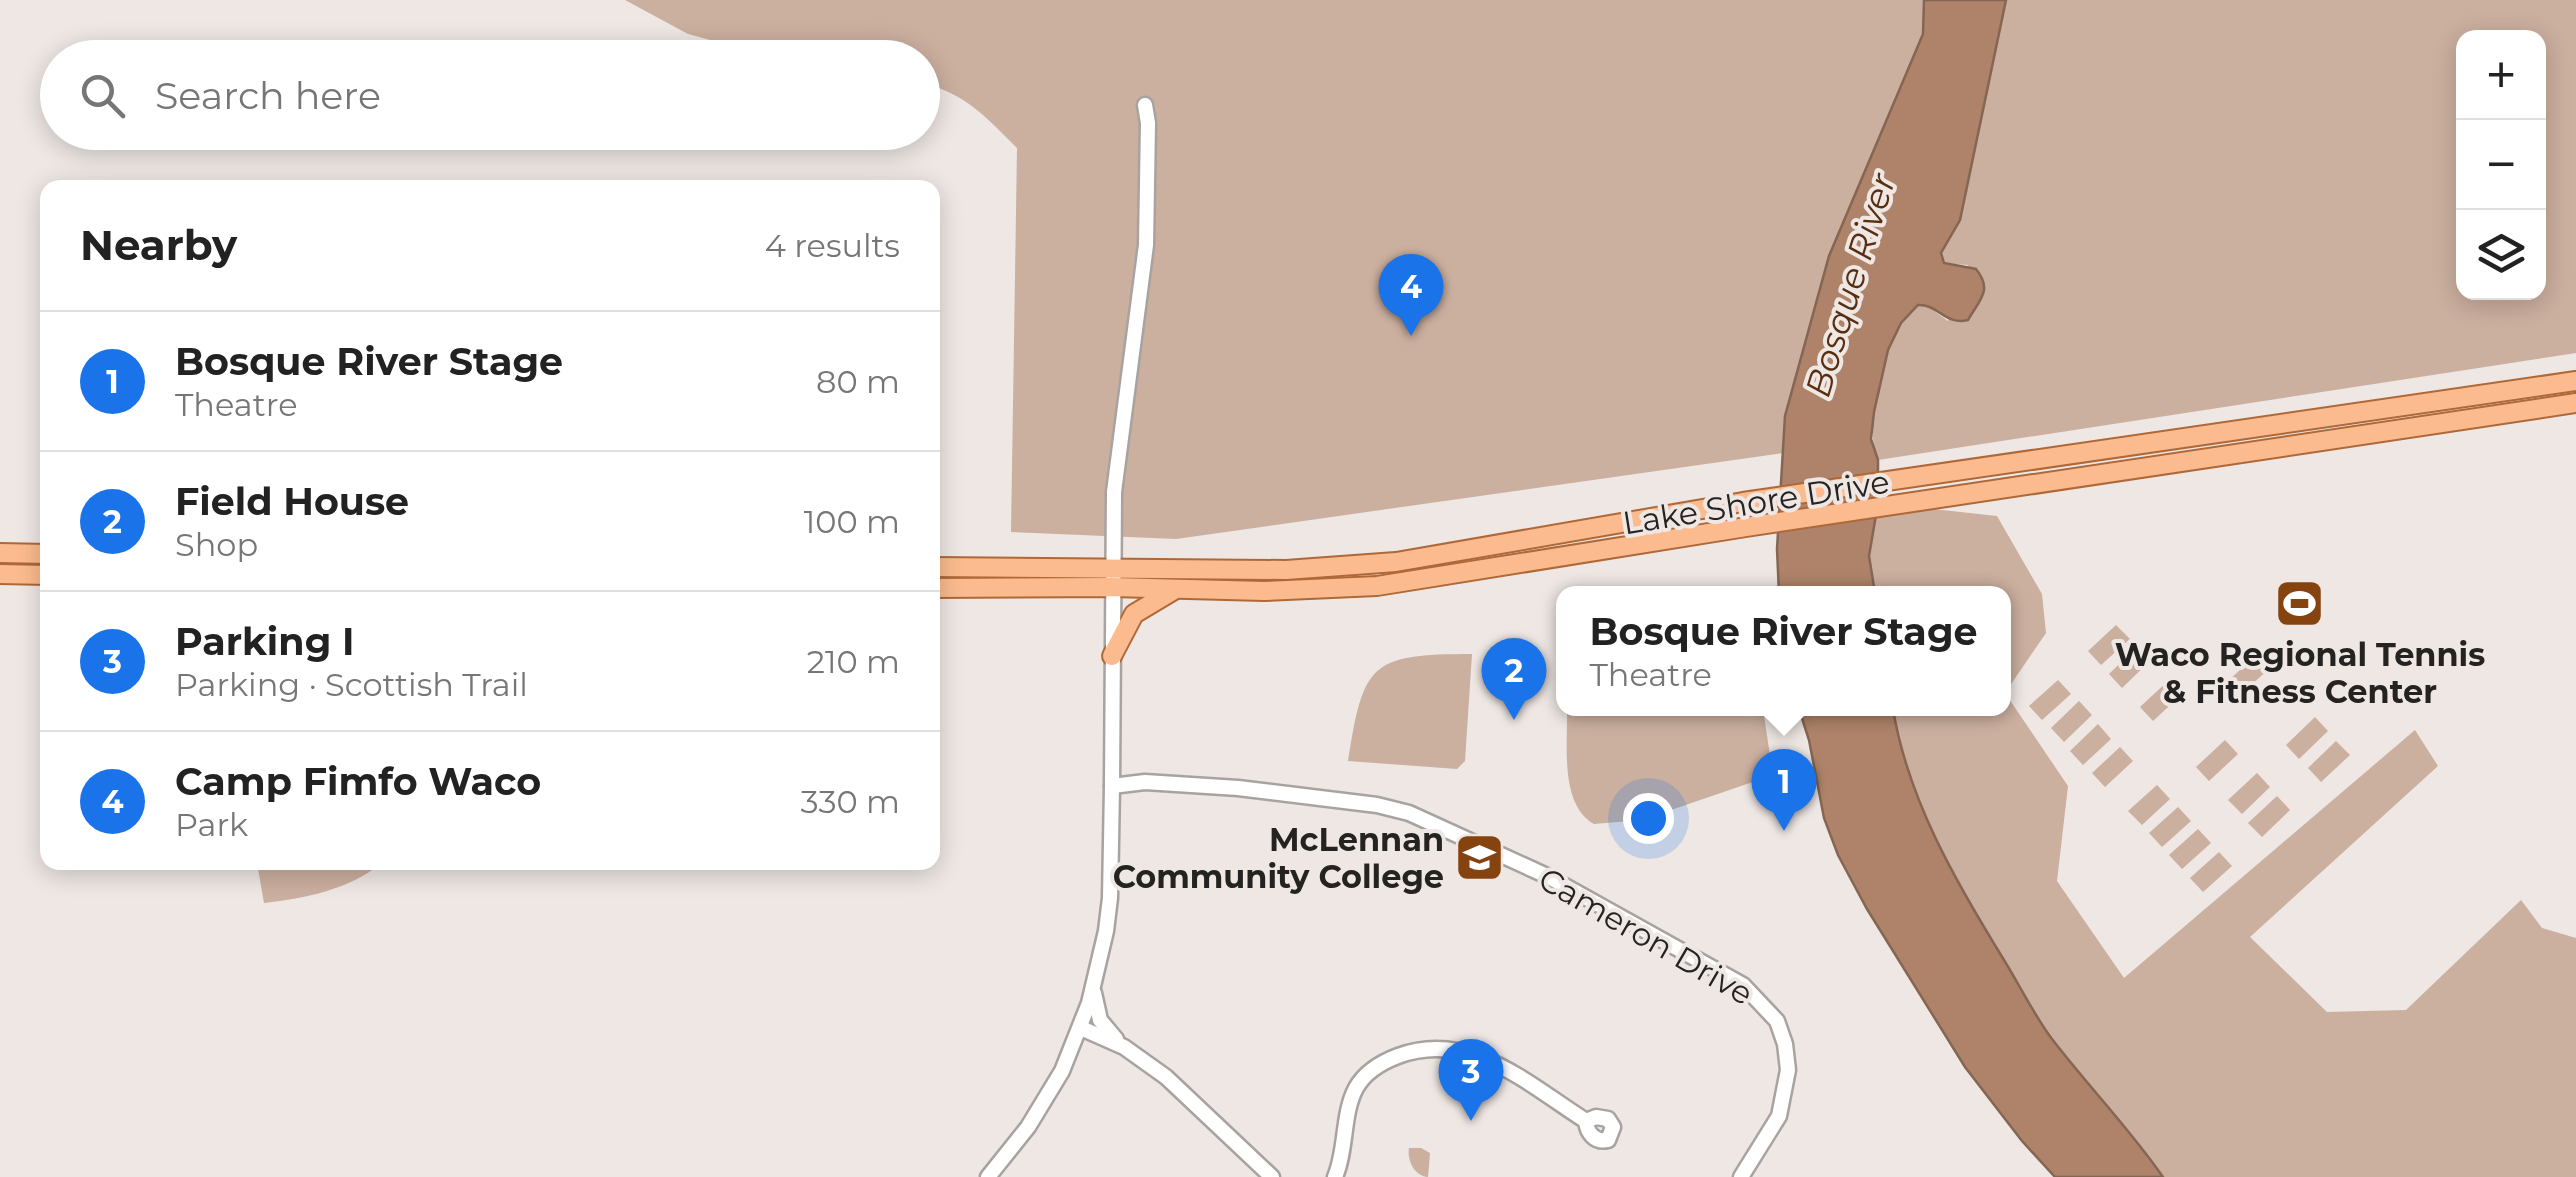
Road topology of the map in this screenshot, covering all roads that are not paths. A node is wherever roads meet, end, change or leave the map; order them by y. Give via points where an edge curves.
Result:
1 (1145, 105) dead end
2 (2576, 380) edge
3 (2576, 403) edge
4 (0, 553) edge
5 (40, 554) edge
6 (940, 567) edge
7 (1112, 567) junction
8 (0, 574) edge
9 (40, 576) edge
10 (1112, 587) junction
11 (940, 588) edge
12 (1177, 588) junction
13 (1112, 656) junction
14 (1112, 786) junction
15 (1093, 990) junction
16 (1080, 1028) junction
17 (1124, 1047) junction
18 (1586, 1121) dead end
19 (988, 1177) edge
20 (1272, 1177) edge
21 (1335, 1177) edge
22 (1741, 1177) edge

1 - 7 street via 1146,245 1114,492
2 - 7 main road, Lake Shore Drive via 1743,502 1354,567
3 - 12 main road, Lake Shore Drive via 1377,586
4 - 5 main road
6 - 7 main road, Lake Shore Drive
7 - 10 street
8 - 9 main road
10 - 11 main road, Lake Shore Drive
10 - 12 main road, Lake Shore Drive
10 - 13 street
12 - 13 main road via 1134,614
13 - 14 street
14 - 15 street via 1110,898
14 - 22 street, Cameron Drive via 1204,785 1410,813 1546,876 1742,985 1777,1020 1788,1070 1780,1116
15 - 16 street
15 - 17 street via 1100,1020
16 - 17 street
16 - 19 street via 1046,1100
17 - 20 street via 1166,1077
18 - 21 street via 1471,1052 1412,1051 1374,1068 1354,1090

